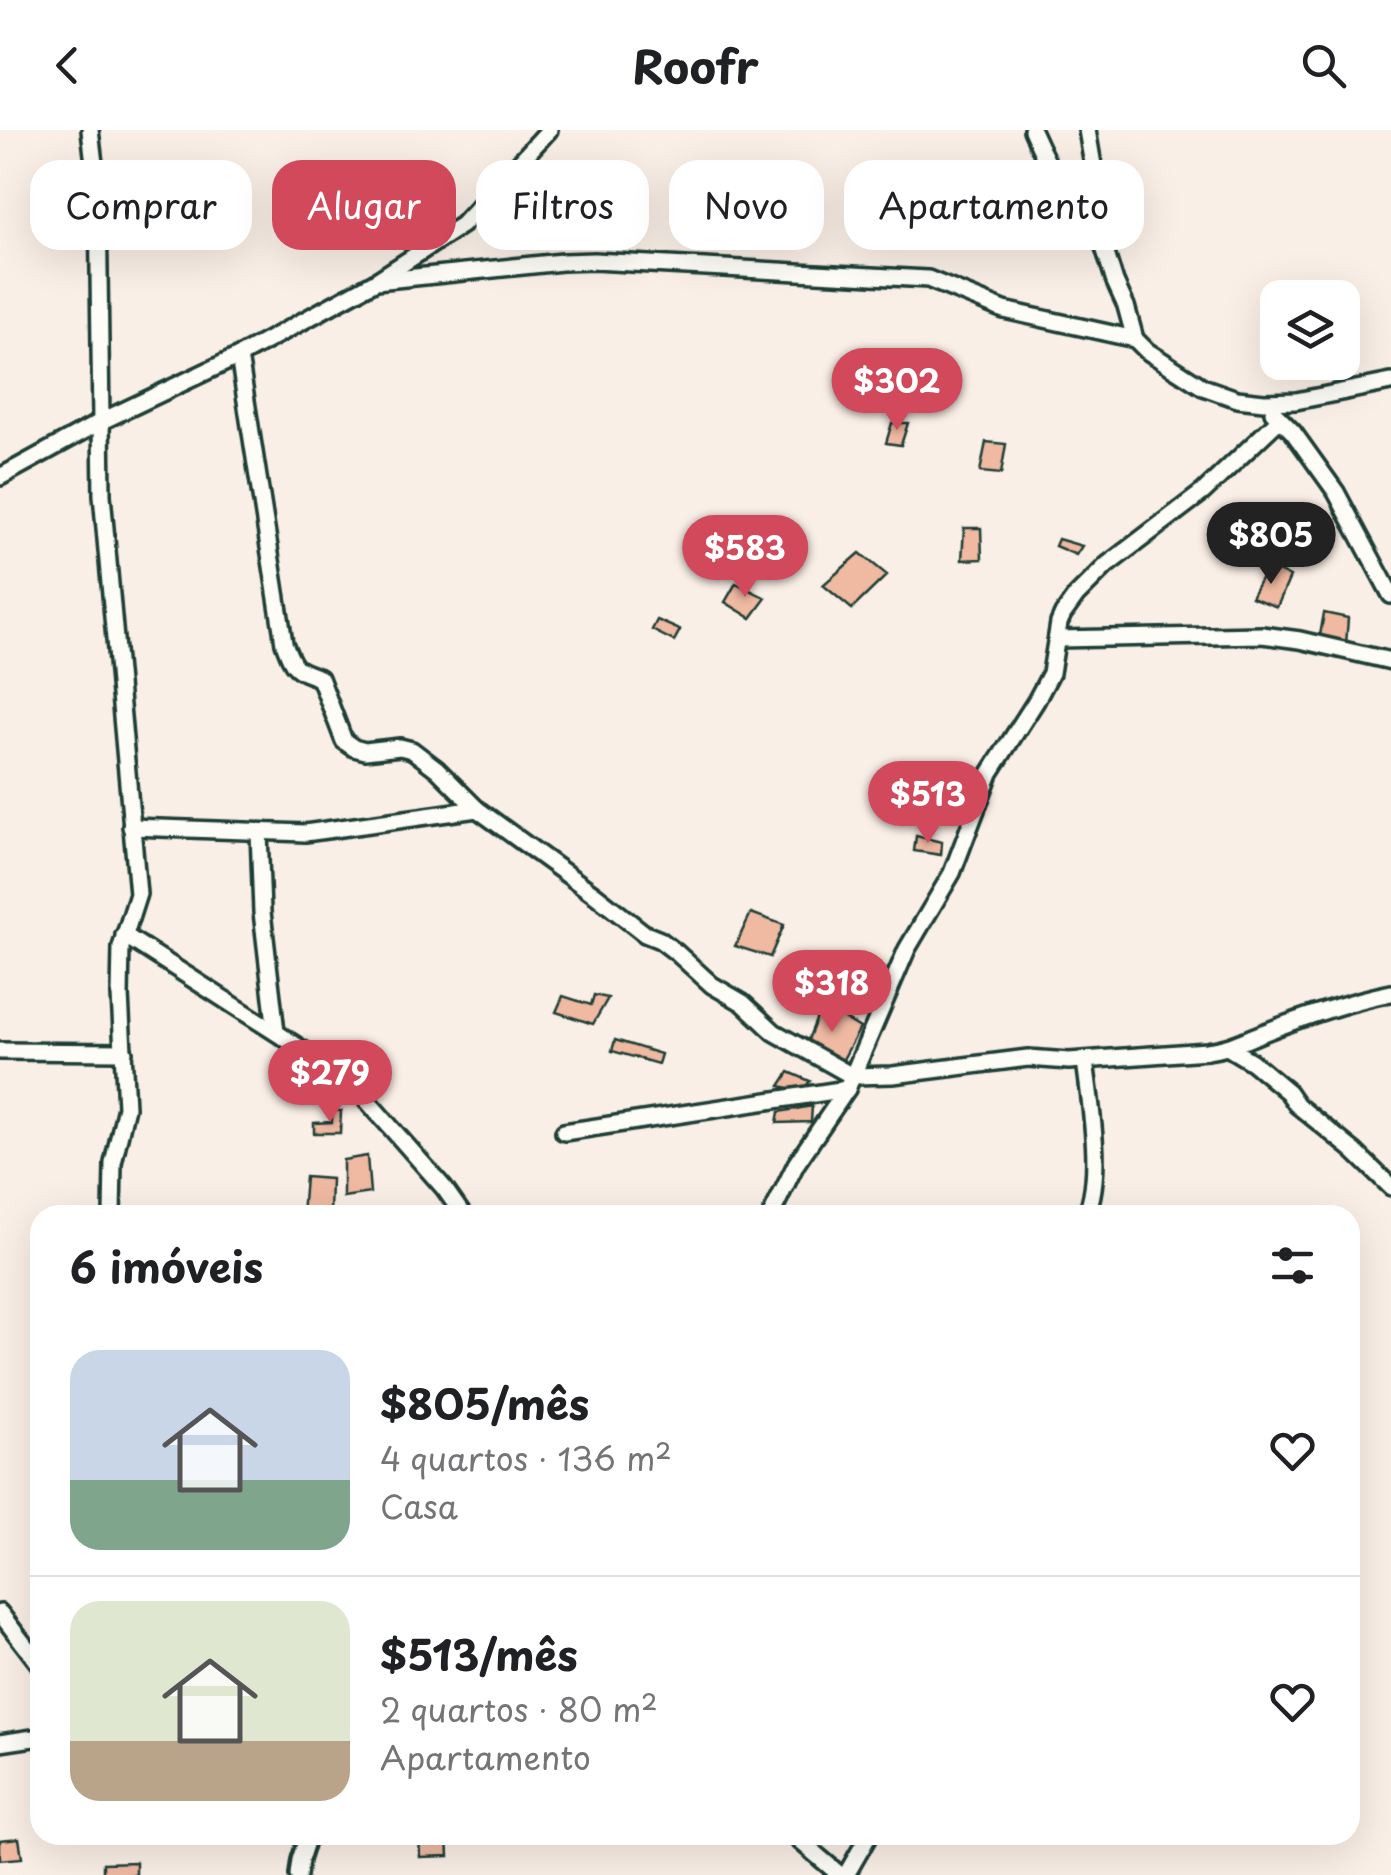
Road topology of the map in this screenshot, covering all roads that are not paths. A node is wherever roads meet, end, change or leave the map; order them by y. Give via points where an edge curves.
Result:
1 (90, 130) edge
2 (549, 130) edge
3 (1032, 130) edge
4 (1087, 130) edge
5 (1046, 160) edge
6 (1092, 160) edge
7 (1105, 250) edge
8 (376, 281) junction
9 (1135, 340) junction
10 (239, 356) junction
11 (1391, 382) edge
12 (1264, 402) junction
13 (1280, 419) junction
14 (102, 421) junction
15 (0, 477) edge
16 (1391, 595) edge
17 (1057, 639) junction
18 (1391, 661) edge
19 (477, 809) junction
20 (131, 827) junction
21 (259, 832) junction
22 (124, 935) junction
23 (1391, 993) edge
24 (276, 1032) junction
25 (1229, 1048) junction
26 (0, 1051) edge
27 (124, 1052) junction
28 (1085, 1060) junction
29 (850, 1083) junction
30 (564, 1132) dead end
31 (1391, 1187) edge
32 (112, 1205) edge
33 (455, 1205) edge
34 (776, 1205) edge
35 (1091, 1205) edge
36 (0, 1614) edge
37 (30, 1652) edge
38 (30, 1738) edge
39 (0, 1743) edge
40 (305, 1845) edge
41 (806, 1845) edge
42 (862, 1845) edge
43 (298, 1875) edge
44 (843, 1875) edge

1 - 14 street via 98,197
2 - 8 street via 462,224
3 - 5 street
4 - 6 street
7 - 9 street
8 - 9 street via 594,261 928,279 1004,310
8 - 10 street
9 - 12 street via 1204,387
10 - 14 street
10 - 19 street via 290,661 320,678 344,741 366,750 412,750
11 - 12 street
12 - 13 street
13 - 16 street via 1336,492
13 - 17 street via 1203,492 1096,575 1063,614
14 - 15 street
14 - 20 street via 102,495
17 - 18 street via 1262,636
17 - 29 street via 1051,672 990,773 952,873 907,949
19 - 21 street
19 - 29 street
20 - 21 street
20 - 22 street via 138,894
21 - 24 street
22 - 24 street
22 - 27 street
23 - 25 street
24 - 33 street via 356,1088
25 - 28 street
25 - 31 street via 1288,1092
26 - 27 street
27 - 32 street via 126,1107 113,1163
28 - 29 street via 1028,1058
28 - 35 street via 1095,1147
29 - 30 street
29 - 34 street
36 - 37 street
38 - 39 street
40 - 43 street
41 - 44 street
42 - 44 street

